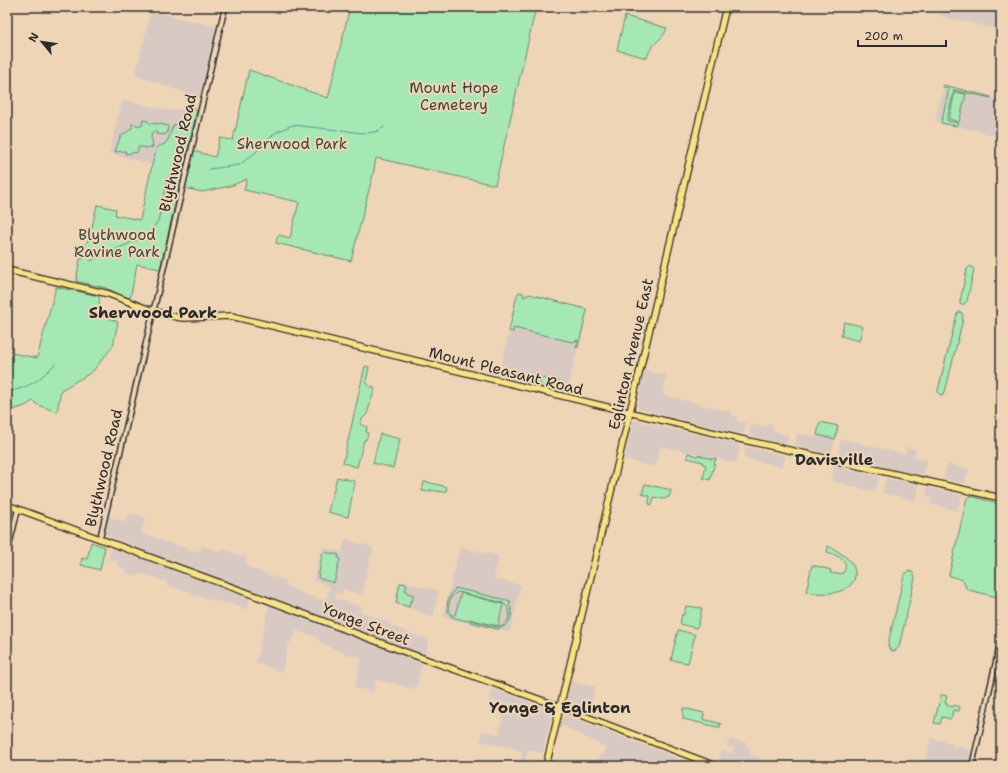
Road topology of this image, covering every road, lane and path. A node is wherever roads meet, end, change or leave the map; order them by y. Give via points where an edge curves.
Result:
1 (224, 7) edge
2 (726, 7) edge
3 (994, 7) edge
4 (1001, 9) edge
5 (7, 270) edge
6 (154, 311) junction
7 (630, 413) junction
8 (1001, 498) edge
9 (7, 505) edge
10 (18, 509) junction
11 (100, 538) junction
12 (7, 554) edge
13 (1001, 640) edge
14 (560, 707) junction
15 (546, 766) edge
16 (716, 766) edge
17 (972, 766) edge

1 - 6 street, Blythwood Road
2 - 7 main road, Eglinton Avenue East
3 - 4 main road
5 - 6 main road, Mount Pleasant Road via 109,294
6 - 7 main road, Mount Pleasant Road via 180,317 231,316
6 - 11 street, Blythwood Road
7 - 8 main road, Mount Pleasant Road
7 - 14 main road, Eglinton Avenue East
9 - 10 main road, Yonge Street
10 - 11 main road, Yonge Street
10 - 12 street
11 - 14 main road, Yonge Street
13 - 17 street
14 - 15 main road, Eglinton Avenue East
14 - 16 main road, Yonge Street

